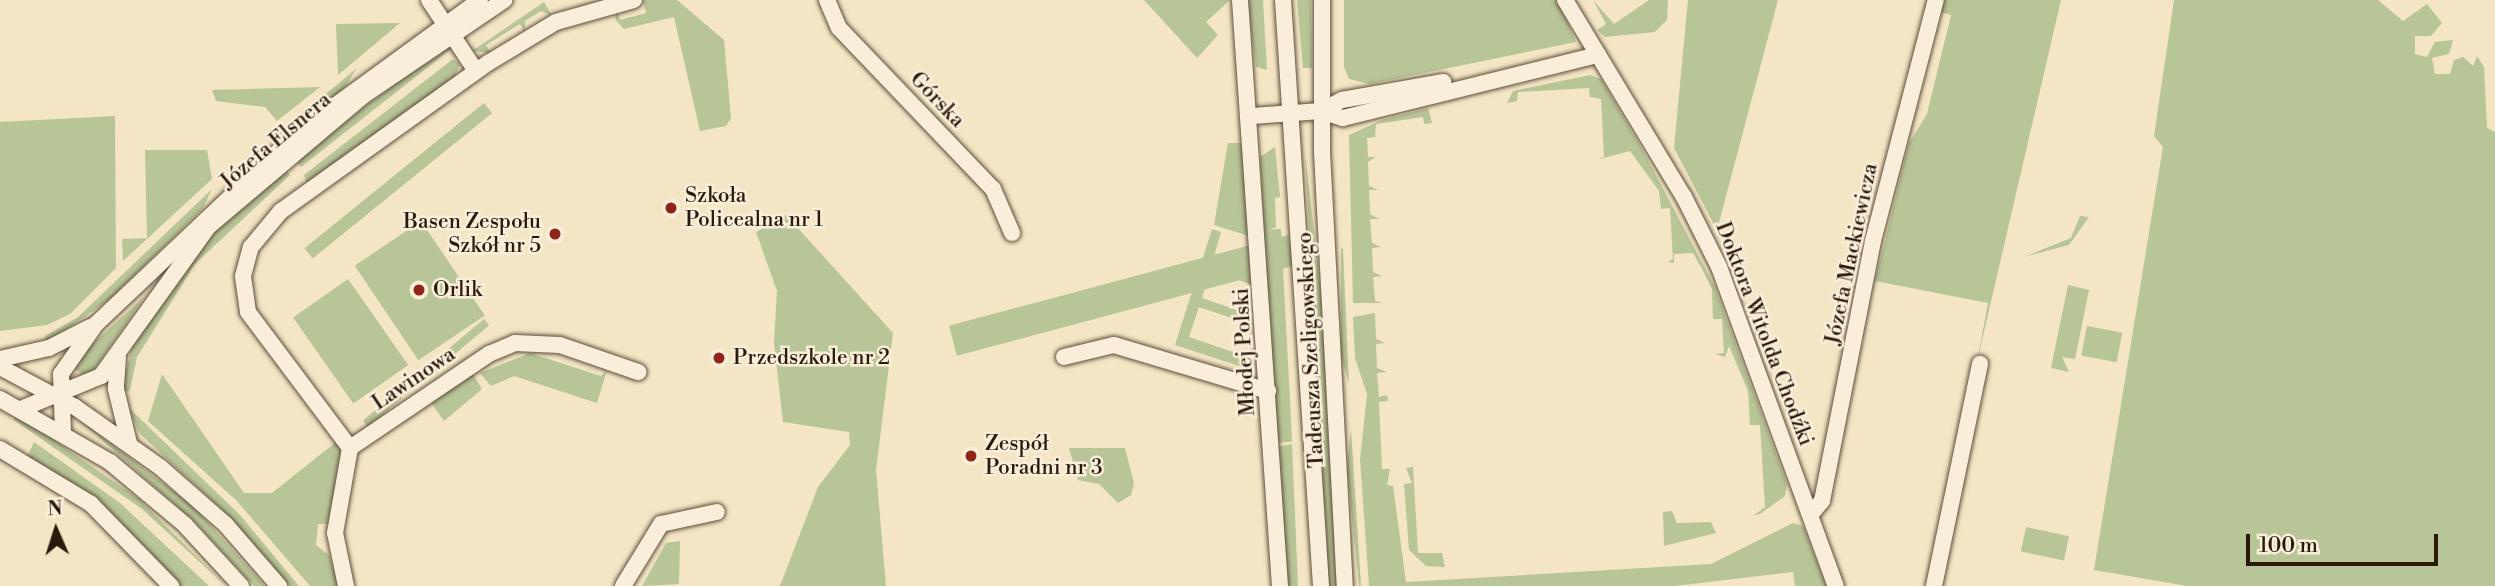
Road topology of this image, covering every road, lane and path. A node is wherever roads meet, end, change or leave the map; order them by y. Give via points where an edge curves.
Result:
1 (429, 0) edge
2 (480, 0) edge
3 (504, 0) edge
4 (634, 0) edge
5 (827, 0) edge
6 (1240, 0) edge
7 (1283, 0) edge
8 (1322, 0) edge
9 (1565, 0) edge
10 (1936, 0) edge
11 (447, 27) junction
12 (1598, 55) junction
13 (476, 71) junction
14 (1321, 111) junction
15 (1294, 113) junction
16 (1252, 116) junction
17 (1013, 233) dead end
18 (96, 324) junction
19 (118, 357) junction
20 (1064, 358) dead end
21 (0, 359) edge
22 (1980, 364) dead end
23 (0, 367) edge
24 (638, 373) dead end
25 (1268, 391) junction
26 (59, 397) junction
27 (0, 399) edge
28 (21, 409) junction
29 (63, 432) junction
30 (129, 443) junction
31 (350, 448) junction
32 (0, 449) edge
33 (717, 512) dead end
34 (1811, 514) junction
35 (171, 586) edge
36 (241, 586) edge
37 (279, 586) edge
38 (346, 586) edge
39 (623, 586) edge
40 (1280, 586) edge
41 (1321, 586) edge
42 (1345, 586) edge
43 (1836, 586) edge
44 (1934, 586) edge

1 - 11 street
2 - 11 street, Józefa Elsnera
3 - 11 street, Józefa Elsnera
4 - 13 street via 556,22
5 - 17 street, Górska via 839,28 993,189
6 - 16 street, Młodej Polski
7 - 15 street, Tadeusza Szeligowskiego
8 - 14 street, Tadeusza Szeligowskiego
9 - 12 street, Doktora Witolda Chodźki
10 - 34 street, Józefa Mackiewicza via 1865,276 1822,501
11 - 13 street
11 - 18 street, Józefa Elsnera via 256,169
11 - 19 street, Józefa Elsnera via 208,227
12 - 14 street via 1478,82 1384,91 1330,103
12 - 34 street, Doktora Witolda Chodźki via 1719,267
13 - 31 street via 281,211 248,256 243,287 251,318
14 - 15 street
14 - 42 street, Tadeusza Szeligowskiego
15 - 16 street
15 - 41 street, Tadeusza Szeligowskiego
16 - 25 street, Młodej Polski
18 - 21 street, Józefa Elsnera via 49,348
18 - 26 street, Józefa Elsnera via 63,368
19 - 26 street, Józefa Elsnera via 89,385
19 - 30 street via 116,389
20 - 25 street via 1114,345
22 - 44 street
23 - 26 street
24 - 31 street, Lawinowa via 560,345 515,343 489,354
25 - 40 street, Młodej Polski
26 - 28 street, Józefa Elsnera
26 - 29 street, Józefa Elsnera
26 - 30 street
27 - 28 street
28 - 29 street
29 - 36 street via 157,500
30 - 37 street via 207,507
31 - 38 street via 335,533
32 - 35 street via 91,503
33 - 39 street via 662,524
34 - 43 street, Doktora Witolda Chodźki

